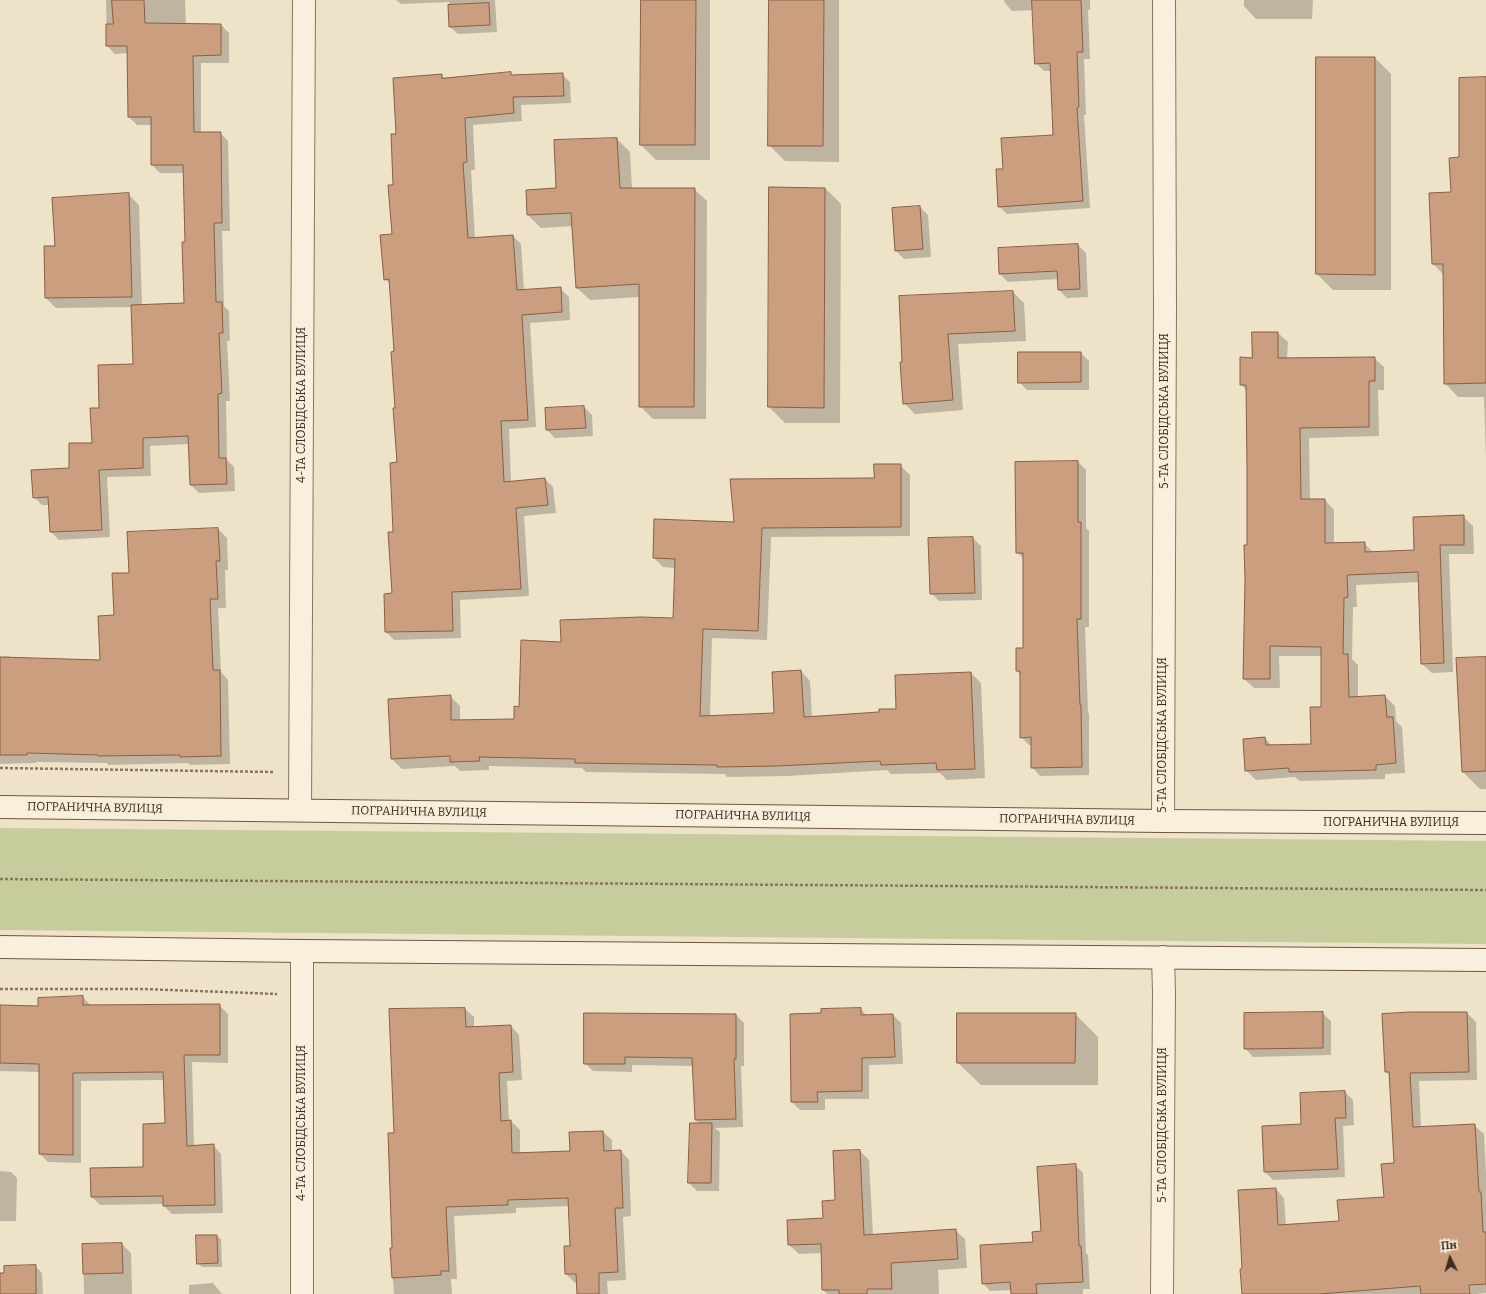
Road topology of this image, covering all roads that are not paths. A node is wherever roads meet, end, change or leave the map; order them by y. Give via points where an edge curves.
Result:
1 (304, 0) edge
2 (1164, 0) edge
3 (0, 807) edge
4 (300, 810) junction
5 (1163, 821) junction
6 (1486, 823) edge
7 (0, 947) edge
8 (302, 951) junction
9 (1162, 956) junction
10 (1486, 960) edge
11 (302, 1294) edge
12 (1162, 1294) edge

1 - 4 main road, 4-ТА СЛОБІДСЬКА ВУЛИЦЯ
2 - 5 main road, 5-ТА СЛОБІДСЬКА ВУЛИЦЯ
3 - 4 main road, ПОГРАНИЧНА ВУЛИЦЯ
4 - 5 main road, ПОГРАНИЧНА ВУЛИЦЯ
5 - 6 main road, ПОГРАНИЧНА ВУЛИЦЯ
7 - 8 main road
8 - 9 main road
8 - 11 main road, 4-ТА СЛОБІДСЬКА ВУЛИЦЯ
9 - 10 main road
9 - 12 main road, 5-ТА СЛОБІДСЬКА ВУЛИЦЯ

